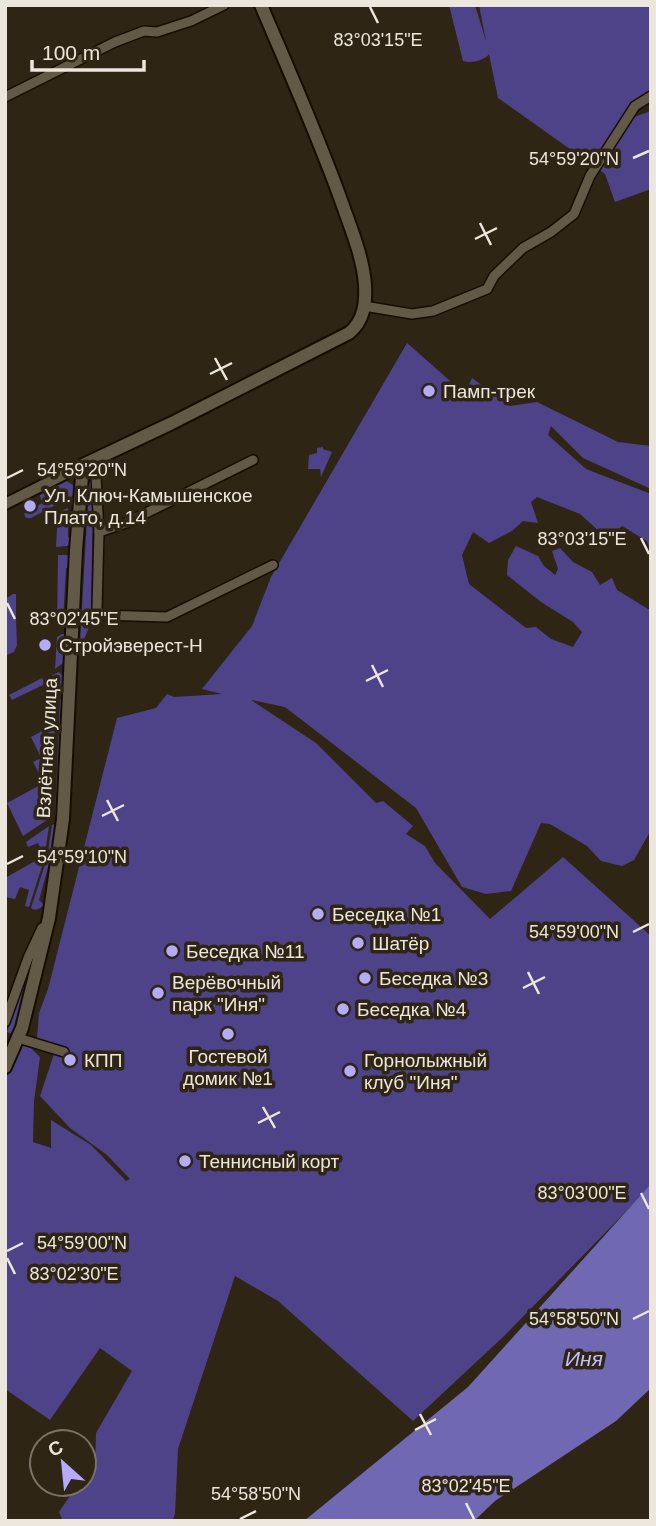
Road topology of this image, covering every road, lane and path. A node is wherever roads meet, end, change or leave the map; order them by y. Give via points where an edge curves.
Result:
1 (224, 5) edge
2 (261, 5) edge
3 (651, 96) edge
4 (5, 97) edge
5 (364, 306) junction
6 (95, 458) junction
7 (253, 460) dead end
8 (83, 465) junction
9 (60, 475) junction
10 (80, 492) junction
11 (5, 504) edge
12 (99, 532) junction
13 (273, 565) dead end
14 (49, 918) junction
15 (5, 1022) edge
16 (18, 1038) junction
17 (64, 1052) dead end
18 (5, 1067) edge

1 - 4 street via 158,32 144,31 115,42
2 - 5 main road via 356,241
3 - 5 street via 635,106 590,176 574,214 523,248 487,289 412,314
5 - 6 main road via 359,323 349,333
6 - 8 main road
6 - 12 street
7 - 12 street
8 - 9 street
8 - 10 main road, Взлётная улица
9 - 10 street via 73,478
9 - 11 street
10 - 14 main road, Взлётная улица via 63,819
12 - 13 street via 97,609 105,616 166,617
14 - 15 street via 28,958
14 - 16 main road, Взлётная улица
16 - 17 street
16 - 18 main road, Взлётная улица

